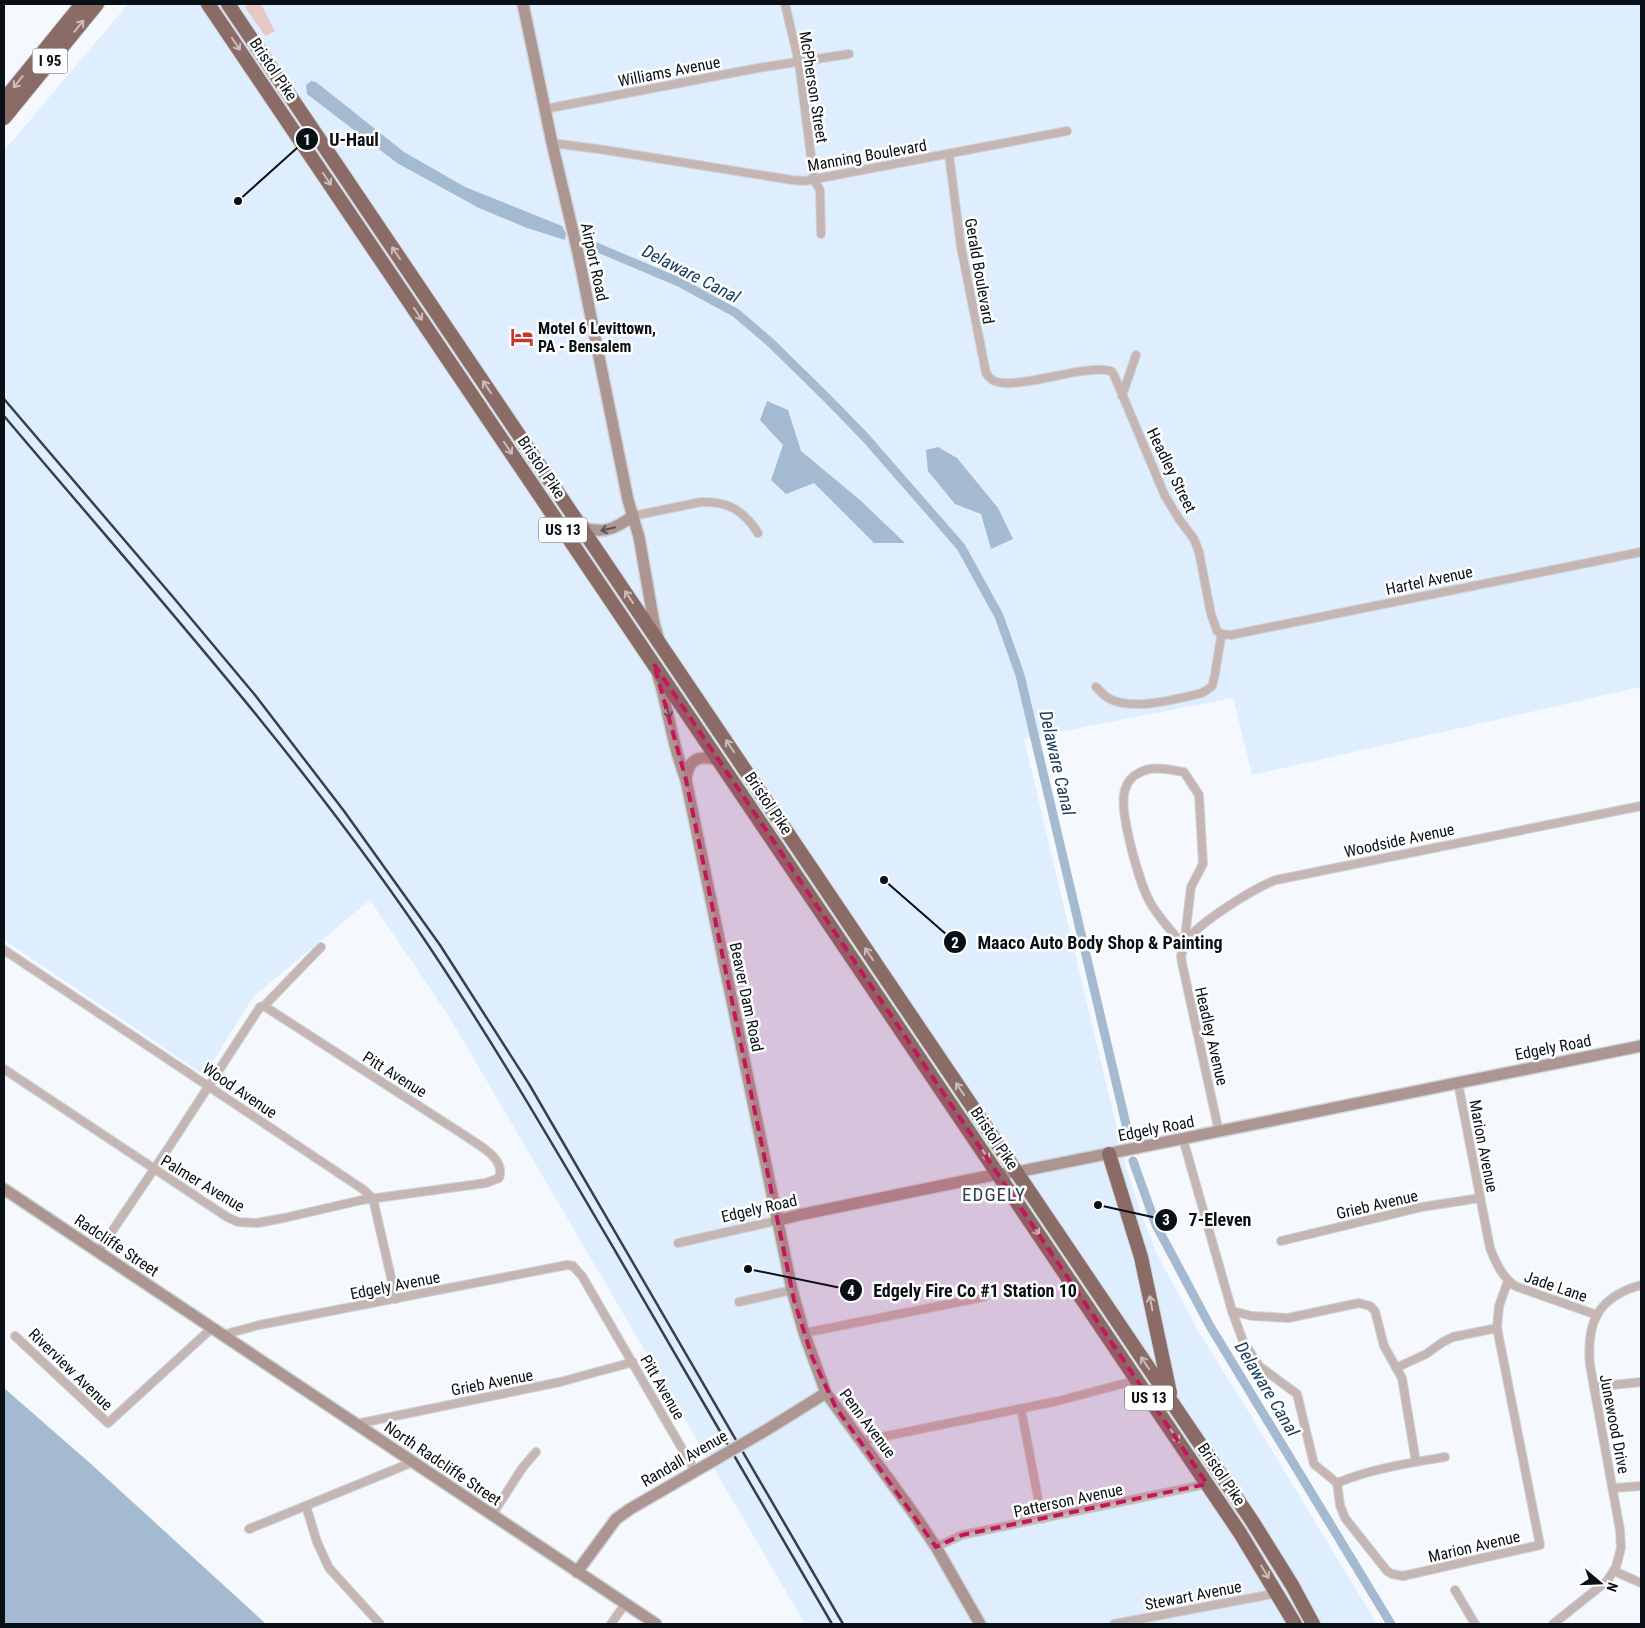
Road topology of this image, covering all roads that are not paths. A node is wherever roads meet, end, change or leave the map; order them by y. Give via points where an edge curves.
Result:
1 (82, 4) edge
2 (97, 4) edge
3 (208, 4) edge
4 (228, 4) edge
5 (523, 4) edge
6 (785, 4) edge
7 (850, 54) dead end
8 (799, 62) junction
9 (4, 100) edge
10 (545, 109) junction
11 (4, 118) edge
12 (1068, 131) dead end
13 (552, 144) junction
14 (948, 154) junction
15 (814, 180) junction
16 (821, 234) dead end
17 (1136, 355) dead end
18 (1000, 382) joint
19 (1122, 396) junction
20 (633, 516) junction
21 (580, 526) junction
22 (758, 533) dead end
23 (1641, 552) edge
24 (1222, 634) junction
25 (660, 644) junction
26 (654, 664) junction
27 (1096, 687) dead end
28 (720, 762) junction
29 (686, 780) junction
30 (1641, 806) edge
31 (1184, 946) junction
32 (321, 947) dead end
33 (4, 950) edge
34 (264, 1006) junction
35 (1641, 1046) edge
36 (4, 1069) edge
37 (1458, 1083) junction
38 (209, 1086) junction
39 (1220, 1132) junction
40 (1183, 1139) junction
41 (1109, 1154) junction
42 (154, 1169) junction
43 (1017, 1172) junction
44 (500, 1174) joint
45 (998, 1174) junction
46 (4, 1189) edge
47 (1480, 1198) junction
48 (373, 1199) junction
49 (776, 1221) junction
50 (1280, 1241) dead end
51 (678, 1243) dead end
52 (98, 1252) junction
53 (574, 1266) joint
54 (1508, 1281) junction
55 (1641, 1285) edge
56 (792, 1290) junction
57 (984, 1297) dead end
58 (396, 1299) junction
59 (739, 1302) dead end
60 (1232, 1312) junction
61 (1597, 1315) junction
62 (212, 1328) junction
63 (1497, 1328) junction
64 (804, 1333) junction
65 (222, 1335) junction
66 (15, 1336) dead end
67 (633, 1362) junction
68 (1396, 1368) junction
69 (1138, 1380) junction
70 (1641, 1382) edge
71 (1594, 1387) junction
72 (826, 1393) junction
73 (1174, 1405) junction
74 (1020, 1408) junction
75 (356, 1424) junction
76 (862, 1441) junction
77 (536, 1452) dead end
78 (1444, 1458) dead end
79 (414, 1462) junction
80 (1416, 1462) junction
81 (701, 1468) junction
82 (1337, 1483) junction
83 (1207, 1484) junction
84 (1641, 1486) edge
85 (1613, 1488) junction
86 (306, 1506) junction
87 (492, 1515) junction
88 (1042, 1520) junction
89 (248, 1528) dead end
90 (936, 1546) junction
91 (1614, 1571) junction
92 (578, 1572) junction
93 (1641, 1583) edge
94 (1455, 1590) dead end
95 (1278, 1593) junction
96 (625, 1604) junction
97 (380, 1624) edge
98 (611, 1624) edge
99 (656, 1624) edge
100 (980, 1624) edge
101 (1114, 1624) edge
102 (1295, 1624) edge
103 (1313, 1624) edge
104 (1475, 1624) edge
105 (1552, 1624) edge

1 -> 9 highway, I 95
11 -> 2 highway, I 95
3 -> 26 highway, Bristol Pike / US 13
21 -> 4 highway, Bristol Pike / US 13
5 - 10 street, Airport Road
6 - 8 street, McPherson Street
7 - 8 street, Williams Avenue
8 - 10 street, Williams Avenue
8 - 15 street, McPherson Street
10 - 13 street, Airport Road
12 - 14 street, Manning Boulevard
13 - 15 street, Manning Boulevard via 792,180
13 - 20 street, Airport Road
14 - 15 street, Manning Boulevard
14 - 18 street, Gerald Boulevard via 959,237 981,355 990,379
15 - 16 street, McPherson Street via 820,190
17 - 19 street
18 - 19 street, Headley Street via 1107,370 1114,375
19 - 24 street, Headley Street via 1165,496 1194,539 1202,560 1214,625
20 -> 21 street via 604,530
20 - 22 street via 701,502 723,503 740,512
20 - 25 street, Airport Road
25 -> 21 highway, Bristol Pike / US 13
23 - 24 street, Hartel Avenue via 1231,635
24 - 27 street via 1214,682 1202,693 1129,704 1107,698
43 -> 25 highway, Bristol Pike / US 13
26 - 28 highway, Bristol Pike / US 13
26 -> 29 street, Beaver Dam Road via 676,754
28 - 29 street via 703,757 694,760 688,768
28 -> 45 highway, Bristol Pike / US 13
29 - 49 street, Beaver Dam Road
30 - 31 street, Woodside Avenue via 1270,882 1194,931
31 - 31 street, Headley Avenue via 1146,895 1123,807 1124,790 1133,776 1146,770 1184,772 1199,795 1203,864 1191,887
31 - 39 street, Headley Avenue via 1182,963
32 - 34 street
33 - 38 street, Wood Avenue
34 - 38 street
34 - 44 street, Pitt Avenue via 467,1137 497,1160
35 - 37 street, Edgely Road
36 - 42 street, Palmer Avenue
37 - 39 street, Edgely Road
37 - 47 street, Marion Avenue
38 - 42 street
38 - 48 street, Wood Avenue
39 - 40 street, Edgely Road
40 - 41 street, Edgely Road
40 - 60 street
41 - 43 street, Edgely Road
73 -> 41 highway via 1141,1257
42 - 48 street, Palmer Avenue via 227,1217 248,1224
42 - 52 street
43 - 45 street, Edgely Road
73 -> 43 highway, Bristol Pike / US 13
44 - 48 street, Palmer Avenue via 495,1180 486,1182
45 - 49 street, Edgely Road
45 -> 69 highway, Bristol Pike / US 13
46 - 52 street, Radcliffe Street
47 - 50 street, Grieb Avenue via 1422,1207
47 - 54 street, Marion Avenue via 1490,1248
48 - 58 street
49 - 51 street, Edgely Road
49 - 56 street, Penn Avenue
52 - 62 street, Radcliffe Street
53 - 58 street, Edgely Avenue
53 - 67 street, Pitt Avenue
54 - 61 street, Jade Lane
54 - 63 street, Marion Avenue via 1499,1306
55 - 61 street, Junewood Drive via 1609,1299
56 - 59 street
56 - 64 street, Penn Avenue
57 - 64 street
58 - 65 street, Edgely Avenue
60 - 68 street via 1288,1318 1359,1303 1370,1306 1375,1311 1384,1346
60 - 82 street via 1243,1341 1259,1366 1297,1394 1314,1464
61 - 71 street, Junewood Drive via 1589,1340
62 - 65 street, North Radcliffe Street
62 - 66 street, Riverview Avenue via 108,1423
63 - 68 street via 1454,1337
63 - 82 street, Marion Avenue via 1540,1545 1403,1576 1392,1574 1345,1518
64 - 72 street, Penn Avenue
65 - 75 street, North Radcliffe Street
67 - 75 street, Grieb Avenue via 560,1382
67 - 81 street, Pitt Avenue
68 - 80 street via 1404,1386
69 - 74 street via 1069,1399
69 -> 83 highway, Bristol Pike / US 13
70 - 71 street
71 - 85 street, Junewood Drive
72 - 76 street, Penn Avenue
72 - 81 street, Randall Avenue, bridge
73 - 103 highway, Bristol Pike / US 13 via 1264,1539
74 - 76 street
74 - 88 street
75 - 79 street, North Radcliffe Street
76 - 90 street, Penn Avenue
77 - 87 street
78 - 80 street
79 - 86 street
79 - 87 street, North Radcliffe Street
80 - 82 street
81 - 92 street, Randall Avenue via 616,1519
83 - 88 street, Patterson Avenue
83 -> 95 highway, Bristol Pike / US 13
84 - 85 street
85 - 91 street, Junewood Drive via 1621,1539
86 - 89 street
86 - 97 street via 329,1568
87 - 92 street, North Radcliffe Street
88 - 90 street, Patterson Avenue via 962,1535
90 - 100 street, Penn Avenue
91 - 93 street
91 - 105 street, Junewood Drive via 1600,1588
92 - 96 street, North Radcliffe Street
94 - 104 street
95 - 101 street, Stewart Avenue
95 - 102 highway, Bristol Pike / US 13
96 - 98 street
96 - 99 street, North Radcliffe Street

